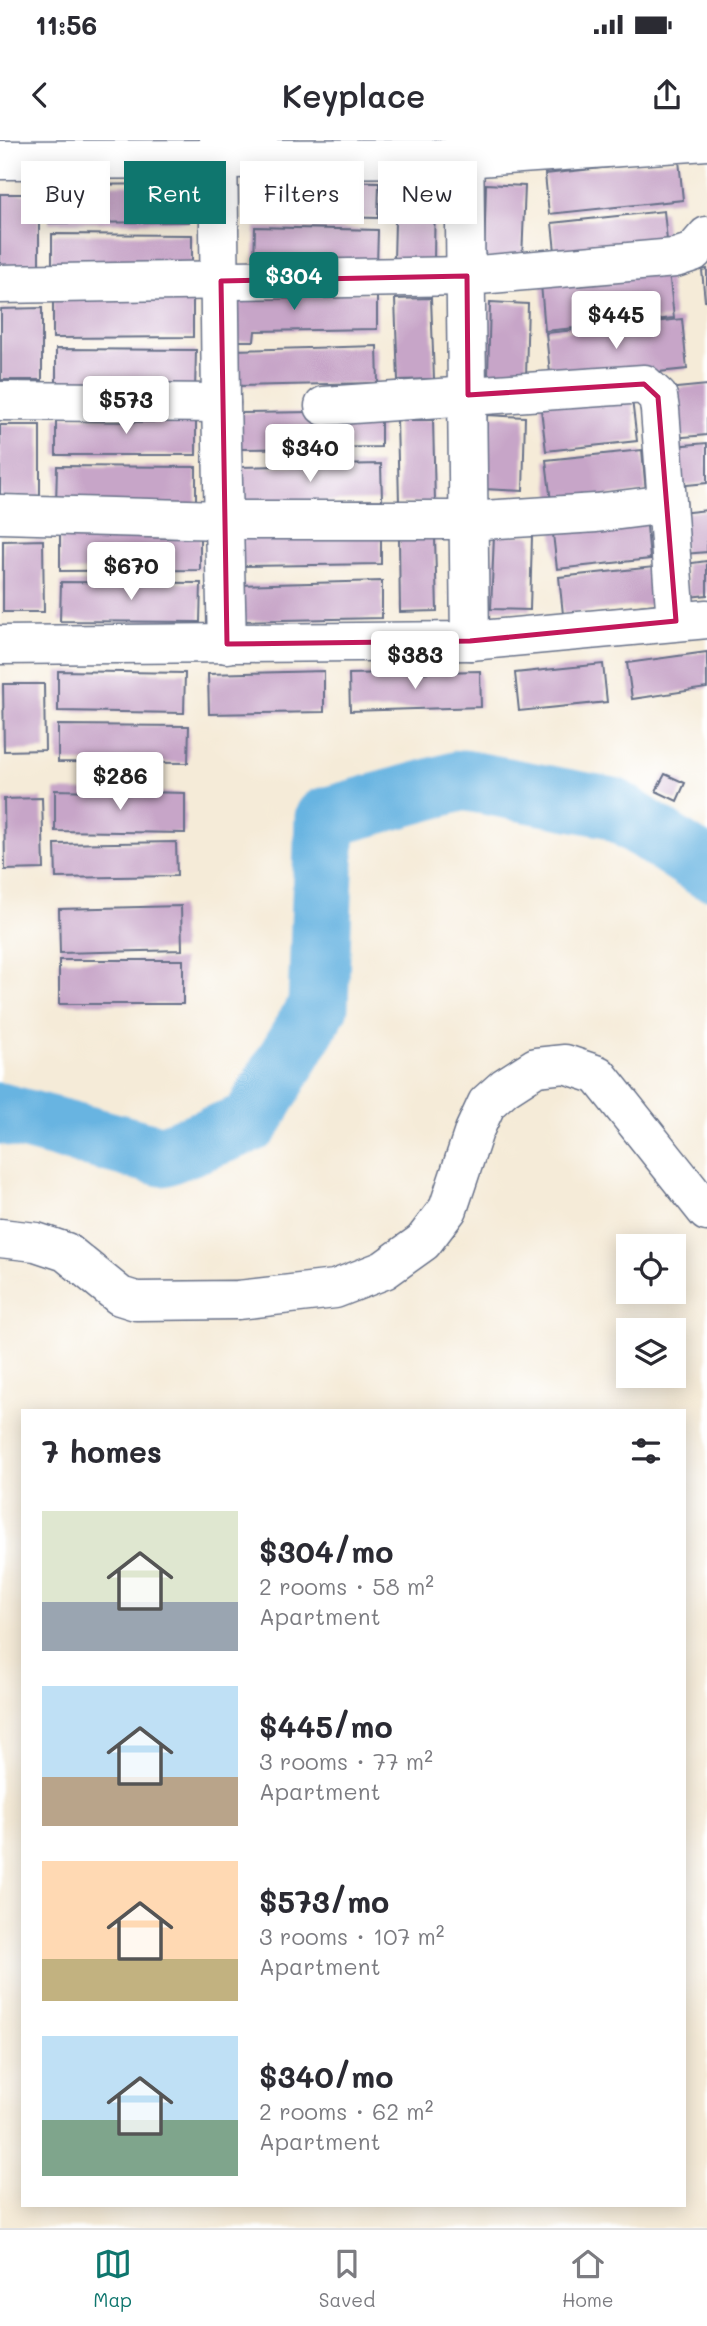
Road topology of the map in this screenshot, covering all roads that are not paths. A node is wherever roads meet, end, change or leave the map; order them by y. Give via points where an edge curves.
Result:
1 (707, 141) edge
2 (218, 149) edge
3 (464, 149) edge
4 (0, 160) edge
5 (707, 236) edge
6 (467, 276) junction
7 (220, 281) junction
8 (0, 284) edge
9 (468, 395) junction
10 (0, 401) edge
11 (221, 403) junction
12 (324, 406) dead end
13 (667, 504) junction
14 (0, 514) edge
15 (224, 520) junction
16 (469, 520) junction
17 (692, 620) edge
18 (470, 641) junction
19 (227, 643) junction
20 (0, 645) edge
21 (707, 1212) edge
22 (0, 1238) edge

1 - 3 street
2 - 3 street
2 - 4 street
2 - 7 street
3 - 6 street
5 - 6 street via 693,252 675,258
6 - 7 street
6 - 9 street
7 - 8 street
7 - 11 street
9 - 12 street
9 - 13 street via 644,384 658,397
9 - 16 street
10 - 11 street
11 - 15 street
13 - 16 street
13 - 17 street
14 - 15 street
15 - 16 street
15 - 19 street
16 - 18 street
17 - 18 street
18 - 19 street
19 - 20 street
21 - 22 street via 598,1075 565,1064 536,1067 487,1103 448,1209 424,1242 384,1270 335,1289 238,1300 136,1301 120,1296 66,1252 36,1242

